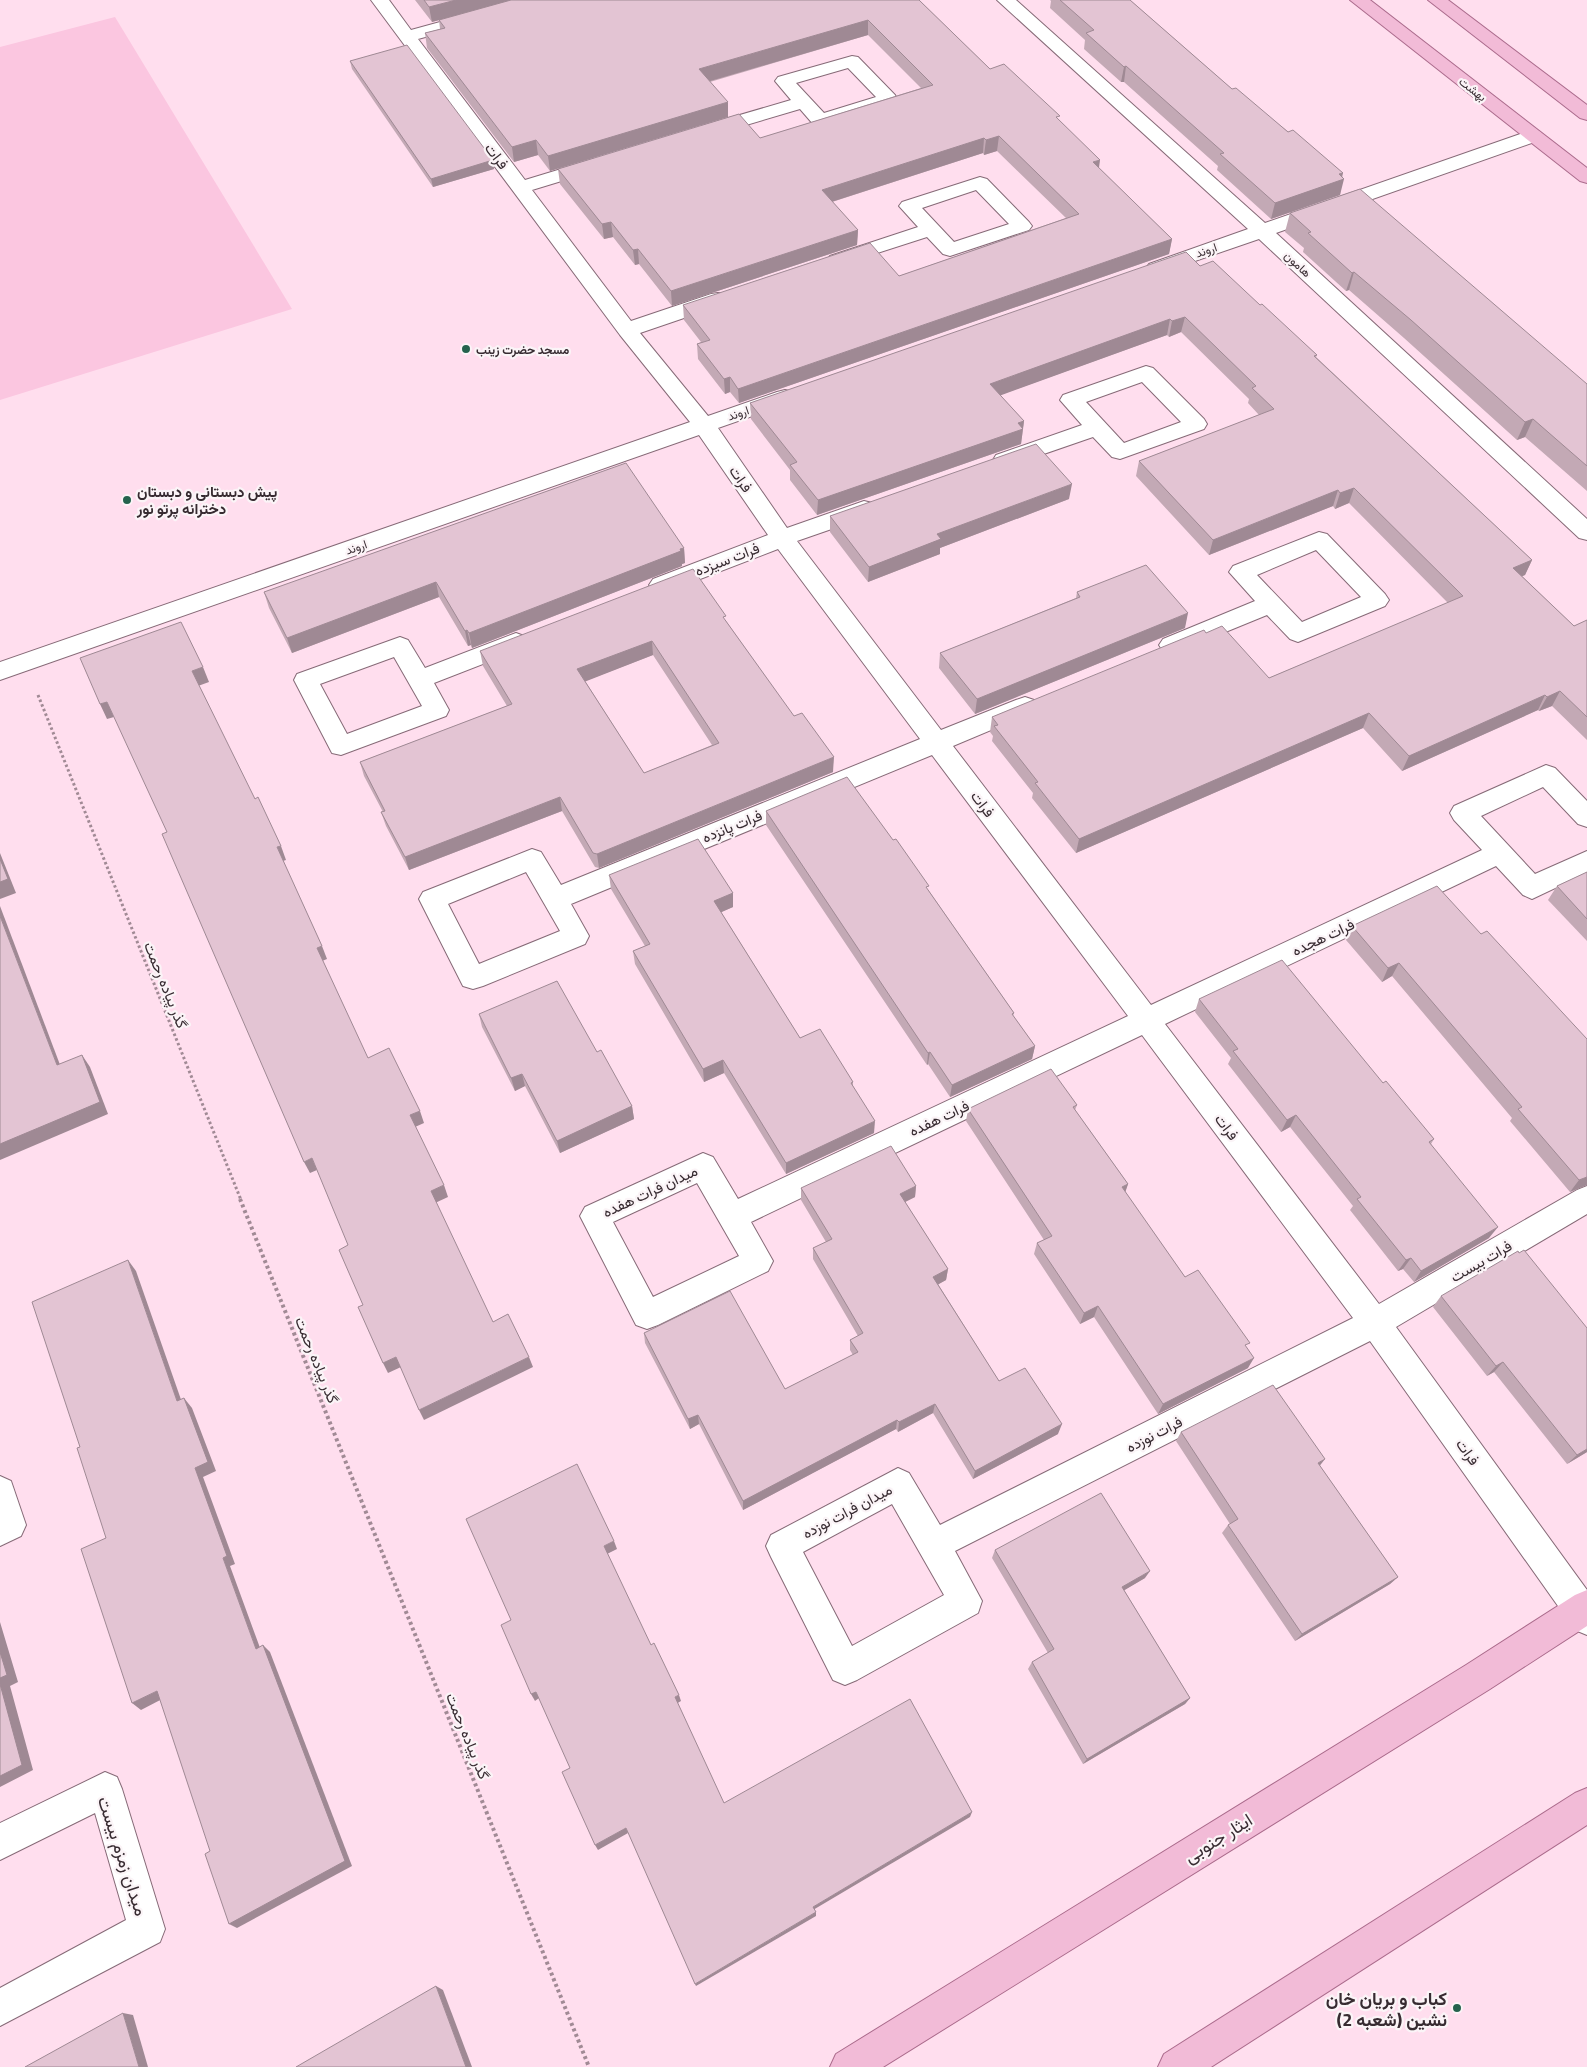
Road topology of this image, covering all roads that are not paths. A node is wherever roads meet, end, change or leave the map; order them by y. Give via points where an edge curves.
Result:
1 (380, 0) edge
2 (540, 0) edge
3 (1006, 0) edge
4 (1359, 0) edge
5 (1437, 0) edge
6 (408, 36) junction
7 (803, 102) junction
8 (1587, 114) edge
9 (690, 136) edge
10 (1533, 136) junction
11 (615, 159) edge
12 (1587, 177) edge
13 (521, 187) junction
14 (931, 229) junction
15 (1262, 231) junction
16 (817, 267) edge
17 (1141, 273) edge
18 (732, 295) edge
19 (627, 330) junction
20 (807, 390) edge
21 (704, 425) junction
22 (1097, 428) junction
23 (986, 466) edge
24 (884, 502) edge
25 (1587, 532) edge
26 (782, 538) junction
27 (643, 592) edge
28 (1271, 604) junction
29 (531, 636) edge
30 (1154, 652) edge
31 (0, 671) edge
32 (420, 679) junction
33 (1045, 697) edge
34 (937, 742) junction
35 (1587, 817) edge
36 (1500, 853) junction
37 (1587, 861) edge
38 (555, 899) junction
39 (1145, 1020) junction
40 (1587, 1199) edge
41 (732, 1216) junction
42 (1375, 1323) junction
43 (0, 1492) edge
44 (0, 1530) edge
45 (933, 1545) junction
46 (1585, 1612) edge
47 (1587, 1805) edge
48 (0, 1842) edge
49 (0, 2008) edge
50 (848, 2067) edge
51 (1177, 2067) edge

1 - 6 street, فرات
2 - 6 street
3 - 15 street, هامون
4 - 10 main road, بهشت
5 - 8 main road
6 - 13 street, فرات
7 - 7 street via 820,120 888,99 852,61 784,81
7 - 9 street
10 - 12 main road, بهشت
10 - 15 street, اروند
11 - 13 street
13 - 19 street, فرات
14 - 14 street via 950,250 1022,226 980,183 909,206
14 - 16 street
15 - 17 street, اروند
15 - 25 street, هامون
18 - 19 street
19 - 21 street, فرات
20 - 21 street, اروند
21 - 26 street, فرات
21 - 31 street, اروند
22 - 22 street via 1120,452 1196,424 1146,373 1071,400
22 - 23 street
24 - 26 street, فرات سیزده
26 - 27 street, فرات سیزده
26 - 34 street, فرات
28 - 28 street via 1298,633 1377,600 1319,540 1241,572
28 - 30 street
29 - 32 street
32 - 32 street via 400,646 306,680 341,746 437,710
33 - 34 street, فرات پانزده
34 - 38 street, فرات پانزده
34 - 39 street, فرات
35 - 36 street via 1546,775 1463,813
36 - 37 street via 1532,888
36 - 39 street, فرات هجده
38 - 38 street via 532,859 432,899 473,978 576,936
39 - 41 street, فرات هفده
39 - 42 street, فرات
40 - 42 street, فرات بیست
41 - 41 street, میدان فرات هفده via 703,1166 595,1216 647,1315 758,1261
42 - 45 street, فرات نوزده
42 - 46 street, فرات
43 - 44 street via 10,1525
45 - 45 street, میدان فرات نوزده via 898,1484 782,1546 846,1668 966,1601
46 - 50 main road, ایثار جنوبی
47 - 51 main road
48 - 49 street, میدان زمزم بیست via 104,1789 147,1929

